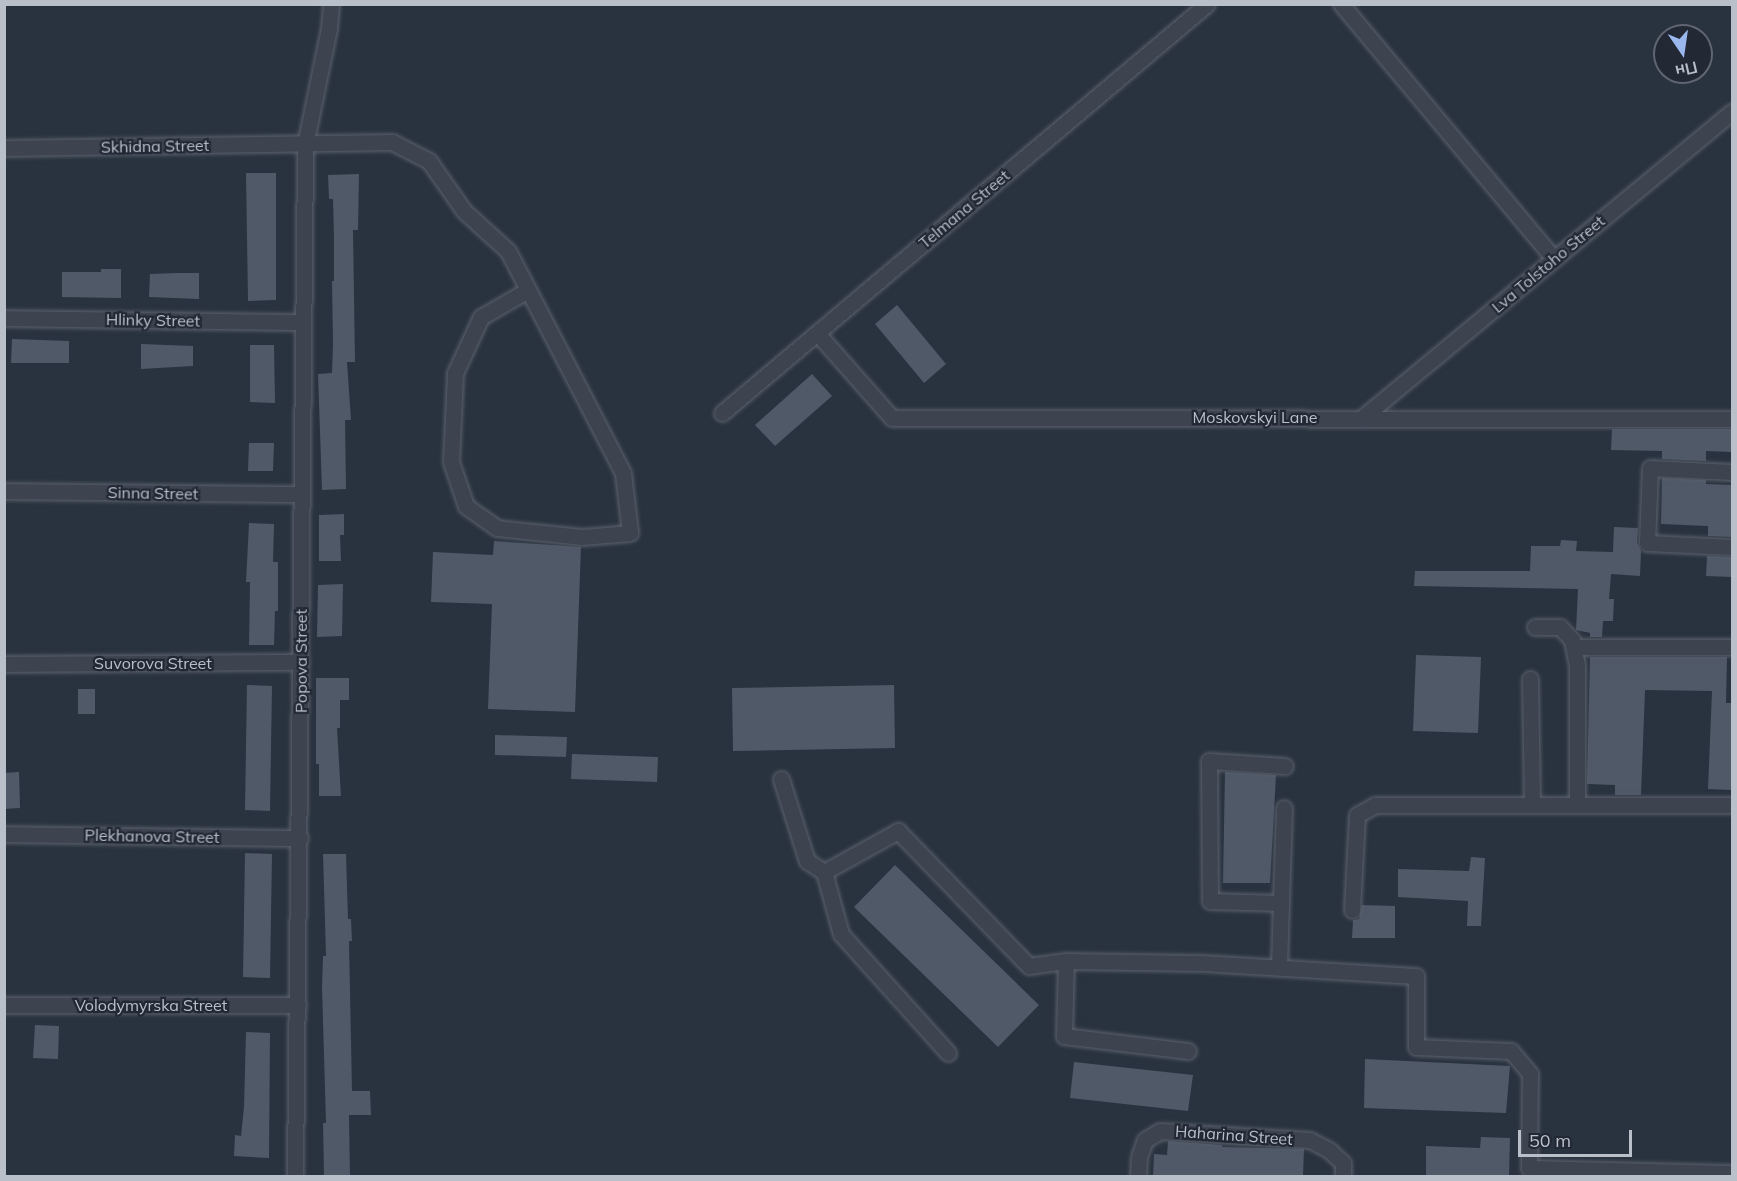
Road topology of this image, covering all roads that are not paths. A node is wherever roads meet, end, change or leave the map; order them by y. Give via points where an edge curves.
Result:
1 (331, 4) edge
2 (1207, 4) edge
3 (1341, 4) edge
4 (1732, 112) edge
5 (305, 145) junction
6 (4, 148) edge
7 (1554, 259) junction
8 (528, 290) junction
9 (4, 318) edge
10 (302, 322) junction
11 (817, 333) junction
12 (722, 413) dead end
13 (1363, 417) junction
14 (1732, 419) edge
15 (1732, 472) edge
16 (4, 491) edge
17 (301, 494) junction
18 (1732, 547) edge
19 (1535, 627) dead end
20 (1574, 647) junction
21 (1732, 647) edge
22 (301, 662) junction
23 (4, 664) edge
24 (1530, 679) dead end
25 (1285, 766) dead end
26 (782, 779) dead end
27 (1532, 804) junction
28 (1577, 804) junction
29 (1732, 805) edge
30 (1284, 808) dead end
31 (4, 834) edge
32 (300, 838) junction
33 (824, 872) junction
34 (1281, 903) junction
35 (1352, 910) dead end
36 (1066, 961) junction
37 (1279, 966) junction
38 (4, 1005) edge
39 (298, 1005) junction
40 (1188, 1051) dead end
41 (948, 1053) dead end
42 (1732, 1173) edge
43 (295, 1176) edge
44 (1138, 1176) edge
45 (1343, 1176) edge

1 - 5 street, Popova Street
2 - 11 street, Telmana Street
3 - 7 street
4 - 7 street, Lva Tolstoho Street
5 - 6 street, Skhidna Street
5 - 8 street, Skhidna Street via 392,142 429,161 464,212 508,251
5 - 10 street, Popova Street
7 - 13 street, Lva Tolstoho Street
8 - 8 street, Skhidna Street via 623,473 630,533 582,537 497,528 466,506 451,462 455,374 481,317
9 - 10 street, Hlinky Street
10 - 17 street, Popova Street
11 - 12 street, Telmana Street
11 - 13 street, Moskovskyi Lane via 892,418
13 - 14 street, Moskovskyi Lane
15 - 18 street via 1650,468 1647,543
16 - 17 street, Sinna Street
17 - 22 street, Popova Street
19 - 20 street via 1560,627
20 - 21 street
20 - 28 street
22 - 23 street, Suvorova Street
22 - 32 street, Popova Street
24 - 27 street
25 - 34 street via 1209,761 1210,901
26 - 33 street via 807,861
27 - 28 street
27 - 35 street via 1375,805 1357,815
28 - 29 street
30 - 34 street
31 - 32 street, Plekhanova Street
32 - 39 street, Popova Street
33 - 36 street via 898,831 1029,966
33 - 41 street via 841,934
34 - 37 street
36 - 37 street
36 - 40 street via 1064,1036
37 - 42 street via 1416,976 1416,1047 1512,1050 1530,1074 1529,1168
38 - 39 street, Volodymyrska Street
39 - 43 street, Popova Street
44 - 45 street, Haharina Street via 1145,1140 1160,1131 1310,1140 1343,1163

